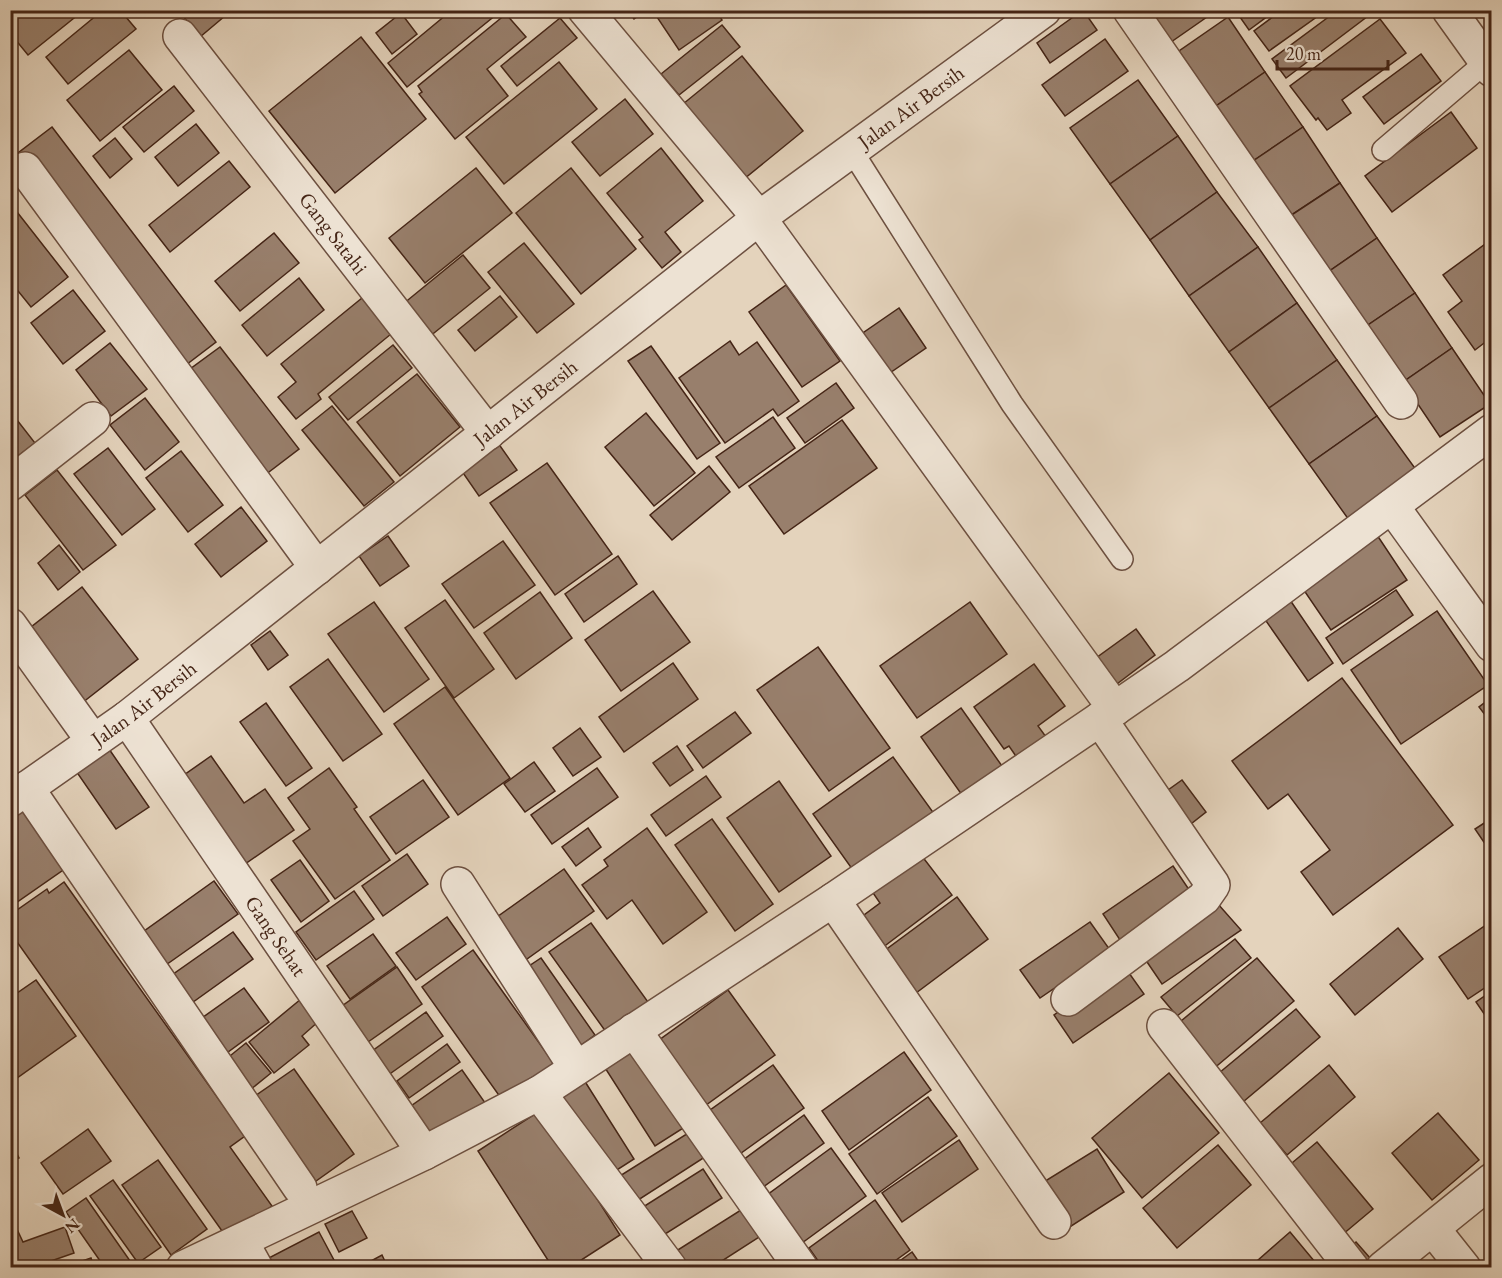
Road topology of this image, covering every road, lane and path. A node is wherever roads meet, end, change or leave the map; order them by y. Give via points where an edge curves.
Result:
1 (585, 10) edge
2 (1044, 10) edge
3 (1130, 10) edge
4 (1449, 10) edge
5 (180, 36) dead end
6 (1489, 66) edge
7 (1383, 150) dead end
8 (852, 151) junction
9 (25, 169) dead end
10 (759, 218) junction
11 (1401, 402) dead end
12 (93, 419) dead end
13 (1491, 431) edge
14 (488, 433) junction
15 (10, 484) edge
16 (1392, 506) junction
17 (1122, 559) dead end
18 (317, 568) junction
19 (10, 625) edge
20 (1491, 645) edge
21 (1108, 714) junction
22 (127, 718) junction
23 (93, 741) junction
24 (19, 794) edge
25 (458, 884) dead end
26 (834, 900) junction
27 (1068, 999) dead end
28 (1164, 1026) dead end
29 (634, 1030) junction
30 (576, 1068) junction
31 (538, 1093) junction
32 (424, 1153) junction
33 (1491, 1180) edge
34 (300, 1188) dead end
35 (1054, 1222) dead end
36 (1432, 1229) junction
37 (249, 1254) edge
38 (183, 1268) edge
39 (670, 1268) edge
40 (801, 1268) edge
41 (1352, 1268) edge
42 (1383, 1268) edge
43 (1464, 1268) edge

1 - 10 street
2 - 8 street, Jalan Air Bersih
3 - 11 street
4 - 6 street
5 - 14 street, Gang Satahi
6 - 7 lane
8 - 10 street, Jalan Air Bersih
8 - 17 lane via 1012,404
9 - 18 street
10 - 14 street, Jalan Air Bersih
10 - 21 street
12 - 15 street
13 - 16 street
14 - 18 street, Jalan Air Bersih
16 - 20 street
16 - 21 street
18 - 22 street, Jalan Air Bersih
19 - 23 street
21 - 26 street
21 - 27 street via 1213,885 1204,898
22 - 23 street, Jalan Air Bersih
22 - 32 street, Gang Sehat
23 - 24 street, Jalan Air Bersih
24 - 34 street
25 - 30 street
26 - 29 street
26 - 35 street
28 - 41 street
29 - 30 street
29 - 40 street
30 - 31 street
31 - 32 street
31 - 39 street
32 - 37 street
33 - 36 street
36 - 42 street
36 - 43 street
37 - 38 street

